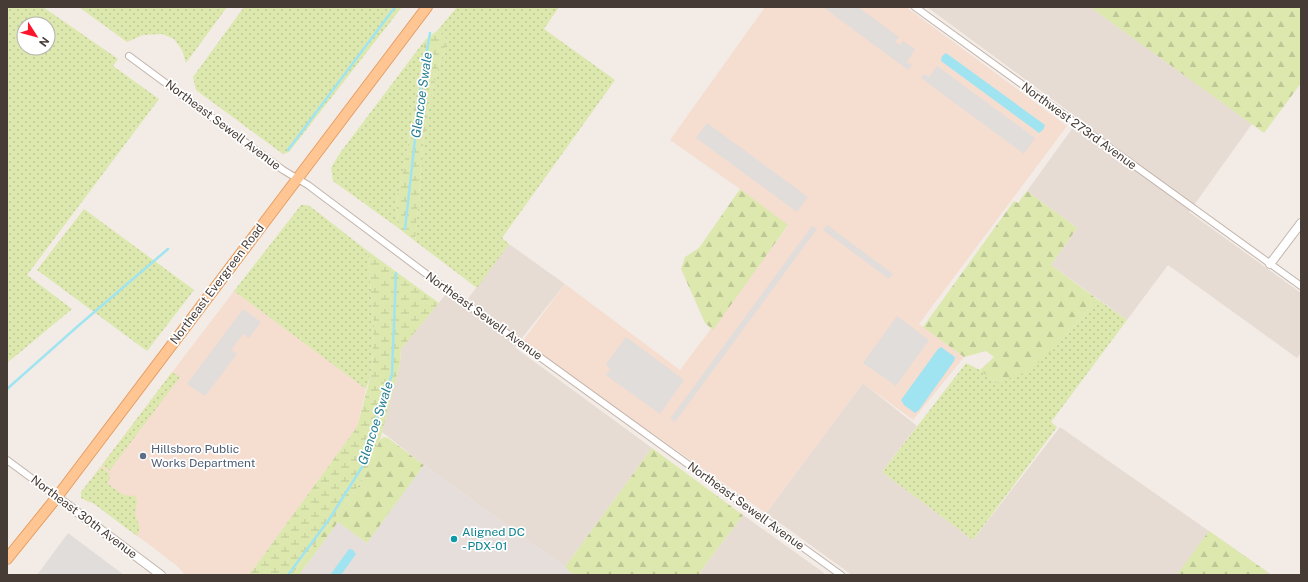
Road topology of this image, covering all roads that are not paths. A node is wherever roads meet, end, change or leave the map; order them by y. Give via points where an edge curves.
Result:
1 (426, 7) edge
2 (915, 7) edge
3 (129, 56) dead end
4 (297, 178) junction
5 (1301, 223) edge
6 (1270, 264) junction
7 (1301, 286) edge
8 (7, 460) edge
9 (57, 497) junction
10 (7, 559) edge
11 (161, 575) edge
12 (841, 575) edge

1 - 4 main road, Northeast Evergreen Road
2 - 6 street, Northwest 273rd Avenue
3 - 4 street, Northeast Sewell Avenue via 282,170
4 - 9 main road, Northeast Evergreen Road
4 - 12 street, Northeast Sewell Avenue
5 - 6 street
6 - 7 street, Northwest 273rd Avenue
8 - 9 street, Northeast 30th Avenue
9 - 10 main road, Northeast Evergreen Road
9 - 11 street, Northeast 30th Avenue

